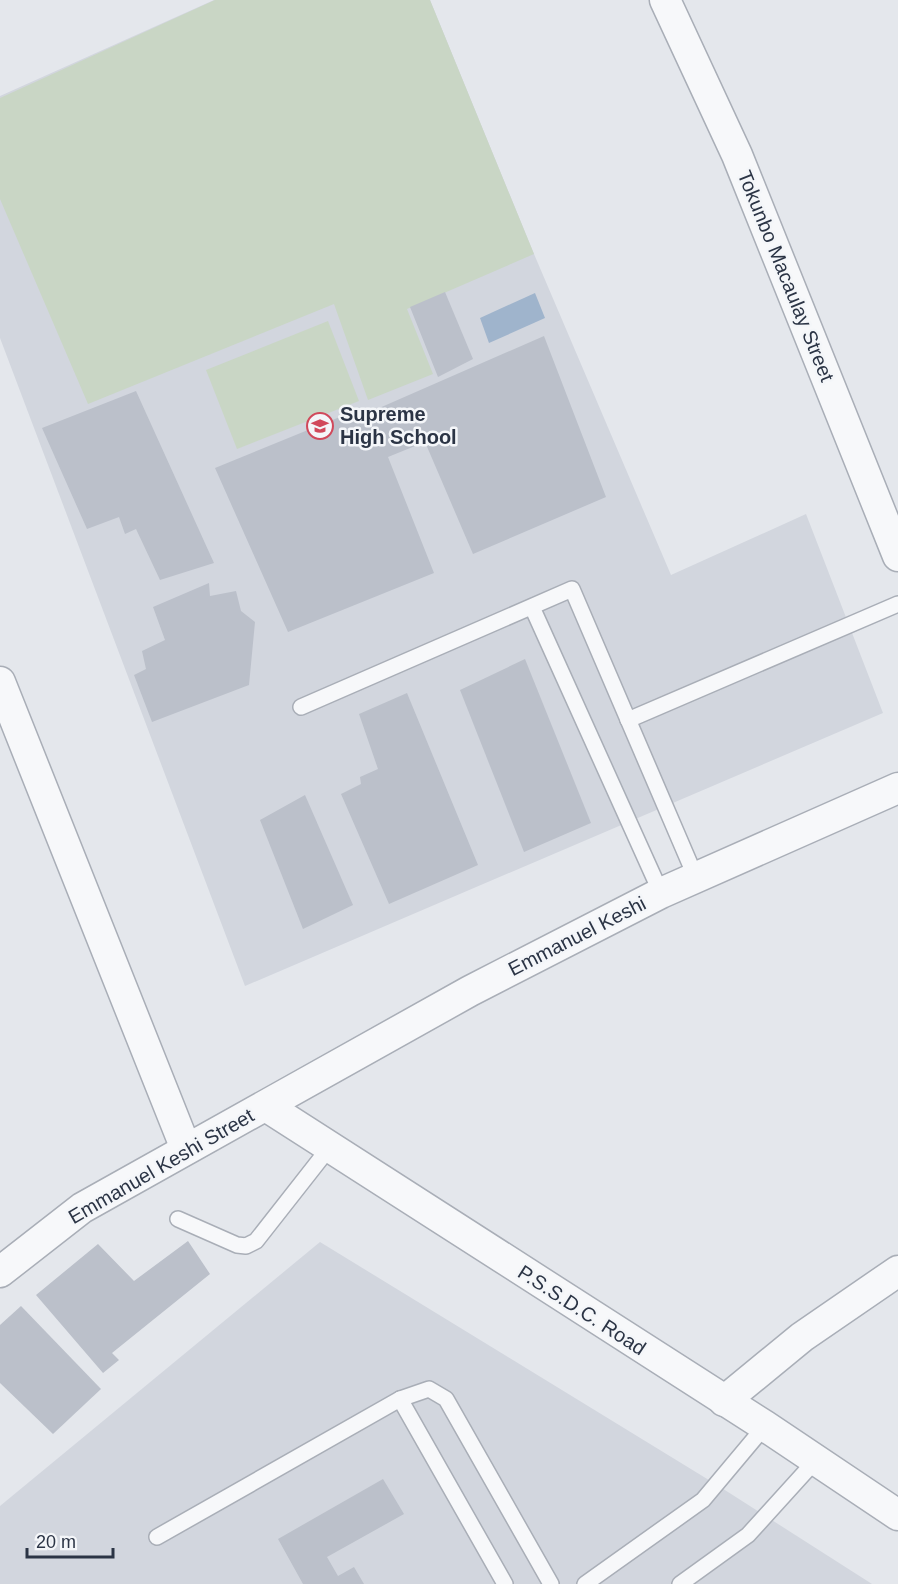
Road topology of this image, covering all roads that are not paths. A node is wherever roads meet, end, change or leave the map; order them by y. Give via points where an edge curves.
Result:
1 (664, 0) edge
2 (898, 555) edge
3 (898, 604) edge
4 (532, 607) junction
5 (0, 682) edge
6 (301, 706) dead end
7 (628, 720) junction
8 (898, 788) edge
9 (696, 878) junction
10 (661, 893) junction
11 (266, 1106) junction
12 (329, 1148) junction
13 (186, 1149) junction
14 (178, 1219) dead end
15 (898, 1271) edge
16 (0, 1272) edge
17 (400, 1398) junction
18 (724, 1401) junction
19 (765, 1426) junction
20 (816, 1460) junction
21 (898, 1515) edge
22 (157, 1537) dead end
23 (505, 1584) edge
24 (551, 1584) edge
25 (585, 1584) edge
26 (680, 1584) edge

1 - 2 street, Tokunbo Macaulay Street via 737,155
3 - 7 lane
4 - 6 lane
4 - 7 lane via 572,589
4 - 10 lane
5 - 13 street
7 - 9 lane
8 - 9 street, Emmanuel Keshi
9 - 10 street, Emmanuel Keshi
10 - 11 street, Emmanuel Keshi via 470,991
11 - 12 street, P.S.S.D.C. Road
11 - 13 street, Emmanuel Keshi Street
12 - 14 lane via 256,1241 246,1246
12 - 18 street, P.S.S.D.C. Road
13 - 16 street, Emmanuel Keshi Street via 82,1208
15 - 18 street via 802,1337
17 - 22 lane
17 - 23 lane
17 - 24 lane via 429,1389 446,1399
18 - 19 street, P.S.S.D.C. Road
19 - 20 street, P.S.S.D.C. Road
19 - 25 lane via 703,1500
20 - 21 street, P.S.S.D.C. Road
20 - 26 lane via 748,1535

